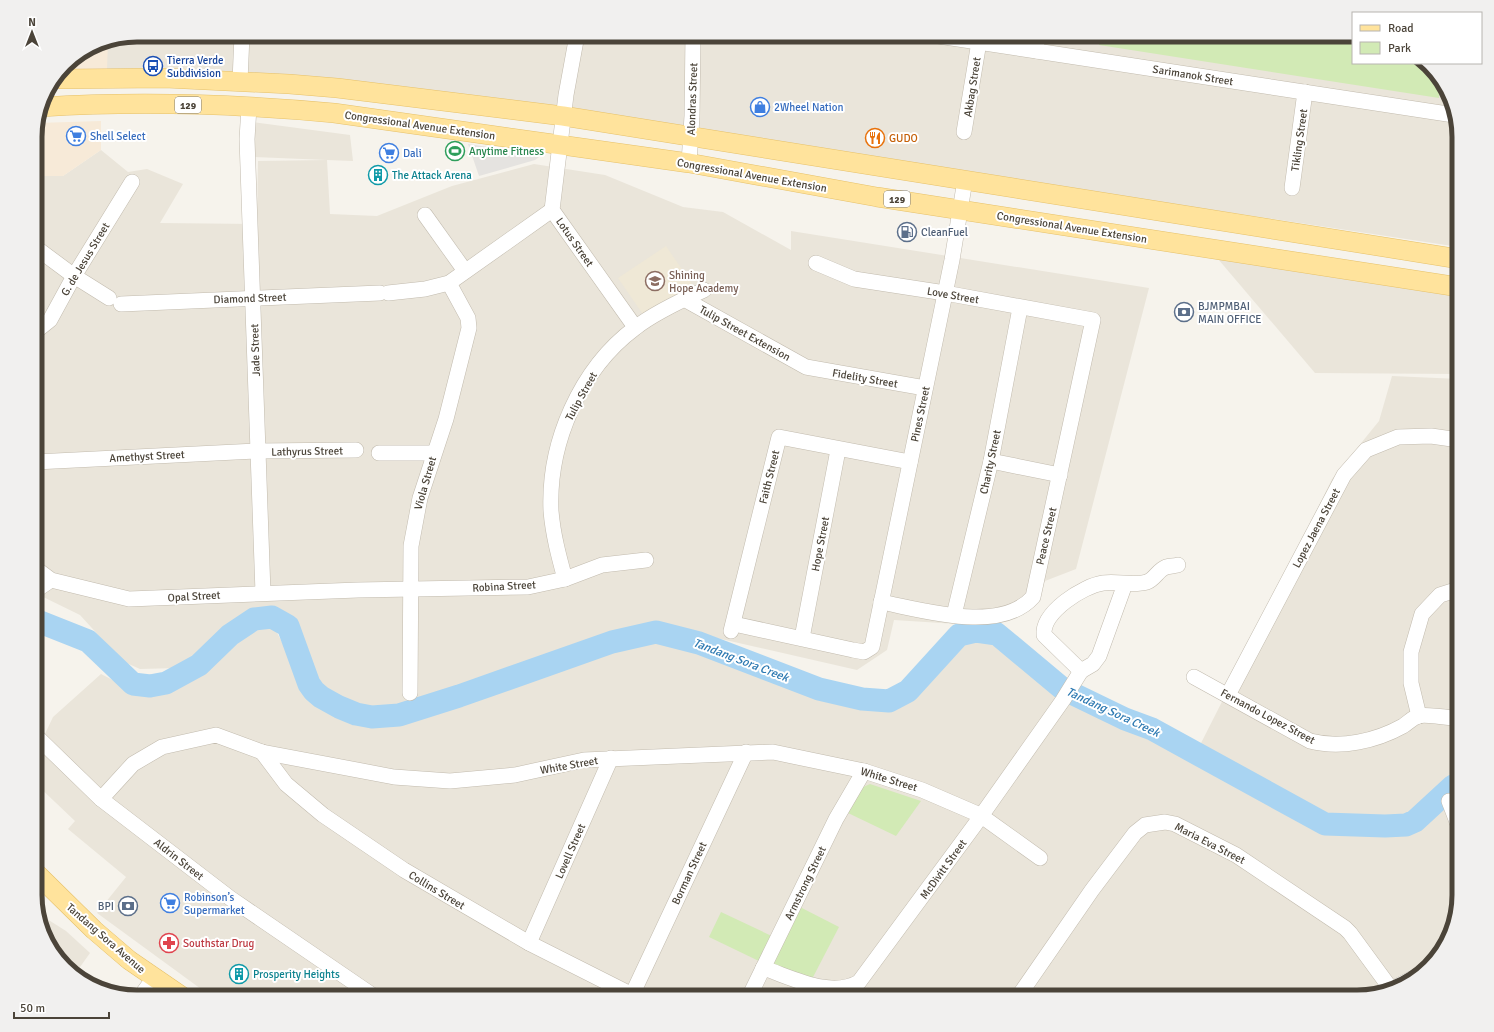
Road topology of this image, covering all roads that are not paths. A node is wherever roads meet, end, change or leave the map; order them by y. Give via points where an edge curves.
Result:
1 (242, 42) edge
2 (576, 42) edge
3 (693, 42) edge
4 (979, 42) joint
5 (1036, 42) edge
6 (1037, 50) junction
7 (62, 79) edge
8 (240, 81) junction
9 (337, 88) junction
10 (1305, 92) junction
11 (47, 107) edge
12 (249, 107) junction
13 (334, 113) junction
14 (1449, 114) edge
15 (563, 116) junction
16 (964, 132) dead end
17 (691, 135) junction
18 (559, 144) junction
19 (689, 163) junction
20 (965, 180) junction
21 (132, 182) dead end
22 (1292, 188) dead end
23 (960, 209) junction
24 (552, 210) junction
25 (425, 215) dead end
26 (42, 252) edge
27 (1452, 258) edge
28 (816, 262) dead end
29 (465, 271) junction
30 (74, 276) junction
31 (449, 283) junction
32 (1452, 286) edge
33 (704, 290) dead end
34 (945, 293) junction
35 (253, 298) junction
36 (684, 299) junction
37 (1020, 308) junction
38 (1093, 320) joint
39 (42, 326) edge
40 (635, 328) junction
41 (806, 367) joint
42 (925, 388) junction
43 (1452, 439) edge
44 (356, 450) dead end
45 (838, 450) junction
46 (258, 451) junction
47 (379, 453) dead end
48 (434, 453) junction
49 (991, 461) junction
50 (42, 462) edge
51 (910, 462) junction
52 (1060, 475) junction
53 (646, 560) dead end
54 (1178, 565) dead end
55 (42, 573) edge
56 (565, 579) junction
57 (51, 580) junction
58 (1125, 584) junction
59 (42, 587) edge
60 (410, 588) junction
61 (358, 590) joint
62 (1452, 591) edge
63 (263, 593) junction
64 (881, 602) junction
65 (954, 616) junction
66 (802, 638) junction
67 (872, 647) joint
68 (1081, 671) junction
69 (1194, 677) dead end
70 (410, 693) dead end
71 (1228, 695) junction
72 (1419, 716) junction
73 (1452, 718) edge
74 (42, 741) edge
75 (262, 752) junction
76 (746, 752) junction
77 (611, 758) junction
78 (864, 771) junction
79 (101, 799) junction
80 (1448, 801) dead end
81 (1452, 810) edge
82 (980, 815) junction
83 (1040, 858) dead end
84 (42, 879) edge
85 (529, 943) junction
86 (763, 968) junction
87 (154, 978) junction
88 (1389, 985) edge
89 (145, 990) edge
90 (172, 990) edge
91 (364, 990) edge
92 (622, 990) edge
93 (637, 990) edge
94 (752, 990) edge
95 (1023, 990) edge

1 - 8 street
2 - 15 street, Lotus Street
3 - 17 street, Alondras Street
4 - 6 street, Sarimanok Street
4 - 16 street, Akbag Street
5 - 6 street
6 - 10 street, Sarimanok Street
7 - 8 main road via 165,78
8 - 9 main road
9 - 13 main road
9 - 15 main road
10 - 14 street, Sarimanok Street
10 - 22 street, Tikling Street
11 - 12 main road, Congressional Avenue Extension / 129 via 146,104
12 - 13 main road, Congressional Avenue Extension / 129
12 - 35 street, Jade Street via 247,139
13 - 18 main road, Congressional Avenue Extension / 129
15 - 17 main road
15 - 18 street, Lotus Street
17 - 19 street, Alondras Street
17 - 20 main road
18 - 19 main road, Congressional Avenue Extension / 129
18 - 24 street, Lotus Street
19 - 23 main road, Congressional Avenue Extension / 129
20 - 23 street, Pines Street
20 - 27 main road
21 - 30 street, G. de Jesus Street
23 - 32 main road, Congressional Avenue Extension / 129
23 - 34 street, Pines Street
24 - 29 street, Diamond Street
24 - 40 street, Lotus Street
25 - 29 street
26 - 30 street
28 - 34 street, Love Street via 854,279
29 - 31 street, Diamond Street
30 - 35 street, Diamond Street via 115,301
30 - 39 street, G. de Jesus Street via 50,320
31 - 35 street, Diamond Street via 425,289 384,293
31 - 48 street, Viola Street via 468,318 469,328 446,419
33 - 36 street, Tulip Street
34 - 37 street, Love Street
34 - 42 street, Pines Street
35 - 46 street, Jade Street
36 - 40 street, Tulip Street
36 - 41 street, Tulip Street Extension
37 - 38 street, Love Street
37 - 49 street, Charity Street
38 - 52 street, Peace Street
40 - 56 street, Tulip Street via 610,351 588,379 571,409 559,442 553,476 552,511 556,546
41 - 42 street, Fidelity Street
42 - 51 street, Pines Street
43 - 71 street, Lopez Jaena Street via 1431,436 1398,437 1366,450 1344,474
44 - 46 street, Lathyrus Street
45 - 51 street, Faith Street
45 - 66 street, Hope Street
45 - 66 street, Faith Street via 779,437 732,628
46 - 50 street, Amethyst Street
46 - 63 street, Jade Street
47 - 48 street
48 - 60 street, Viola Street via 420,498 411,546
49 - 52 street
49 - 65 street, Charity Street
51 - 64 street, Pines Street
52 - 65 street, Peace Street via 1032,598 1006,615
53 - 56 street, Robina Street via 602,565
54 - 58 street via 1166,567 1146,582
55 - 57 street, Opal Street
56 - 60 street, Robina Street via 528,587
57 - 59 street
57 - 63 street, Opal Street via 129,599
58 - 68 street, McDivitt Street via 1099,656 1093,664
58 - 68 street via 1102,583 1071,597 1060,605 1045,625 1044,635
60 - 61 street, Robina Street
60 - 70 street, Viola Street
61 - 63 street, Opal Street
62 - 72 street via 1440,595 1422,614 1411,652 1411,683
64 - 65 street, Peace Street
64 - 67 street, Pines Street
66 - 67 street, Faith Street via 864,652
68 - 82 street, McDivitt Street
69 - 71 street, Fernando Lopez Street
71 - 72 street, Fernando Lopez Street via 1310,741 1322,744 1364,742 1403,726
72 - 73 street
74 - 79 street, Aldrin Street
75 - 77 street, White Street via 394,777 450,781 515,775 584,760
75 - 79 street, White Street via 216,735 162,747 133,764
75 - 85 street, Collins Street via 286,784 323,815 404,870
76 - 77 street, White Street
76 - 78 street, White Street via 772,752
76 - 93 street, Borman Street
77 - 85 street, Lovell Street
78 - 82 street, White Street via 922,790
78 - 86 street, Armstrong Street via 836,819
79 - 91 street, Aldrin Street via 230,898
80 - 81 street
82 - 83 street, White Street
82 - 86 street, McDivitt Street via 859,982 851,987 826,988
84 - 87 main road, Tandang Sora Avenue via 94,930
85 - 92 street, Collins Street
86 - 94 street, Armstrong Street
87 - 89 street
87 - 90 main road, Tandang Sora Avenue
88 - 95 street, Maria Eva Street via 1344,928 1236,855 1175,824 1165,822 1146,824 1135,833

